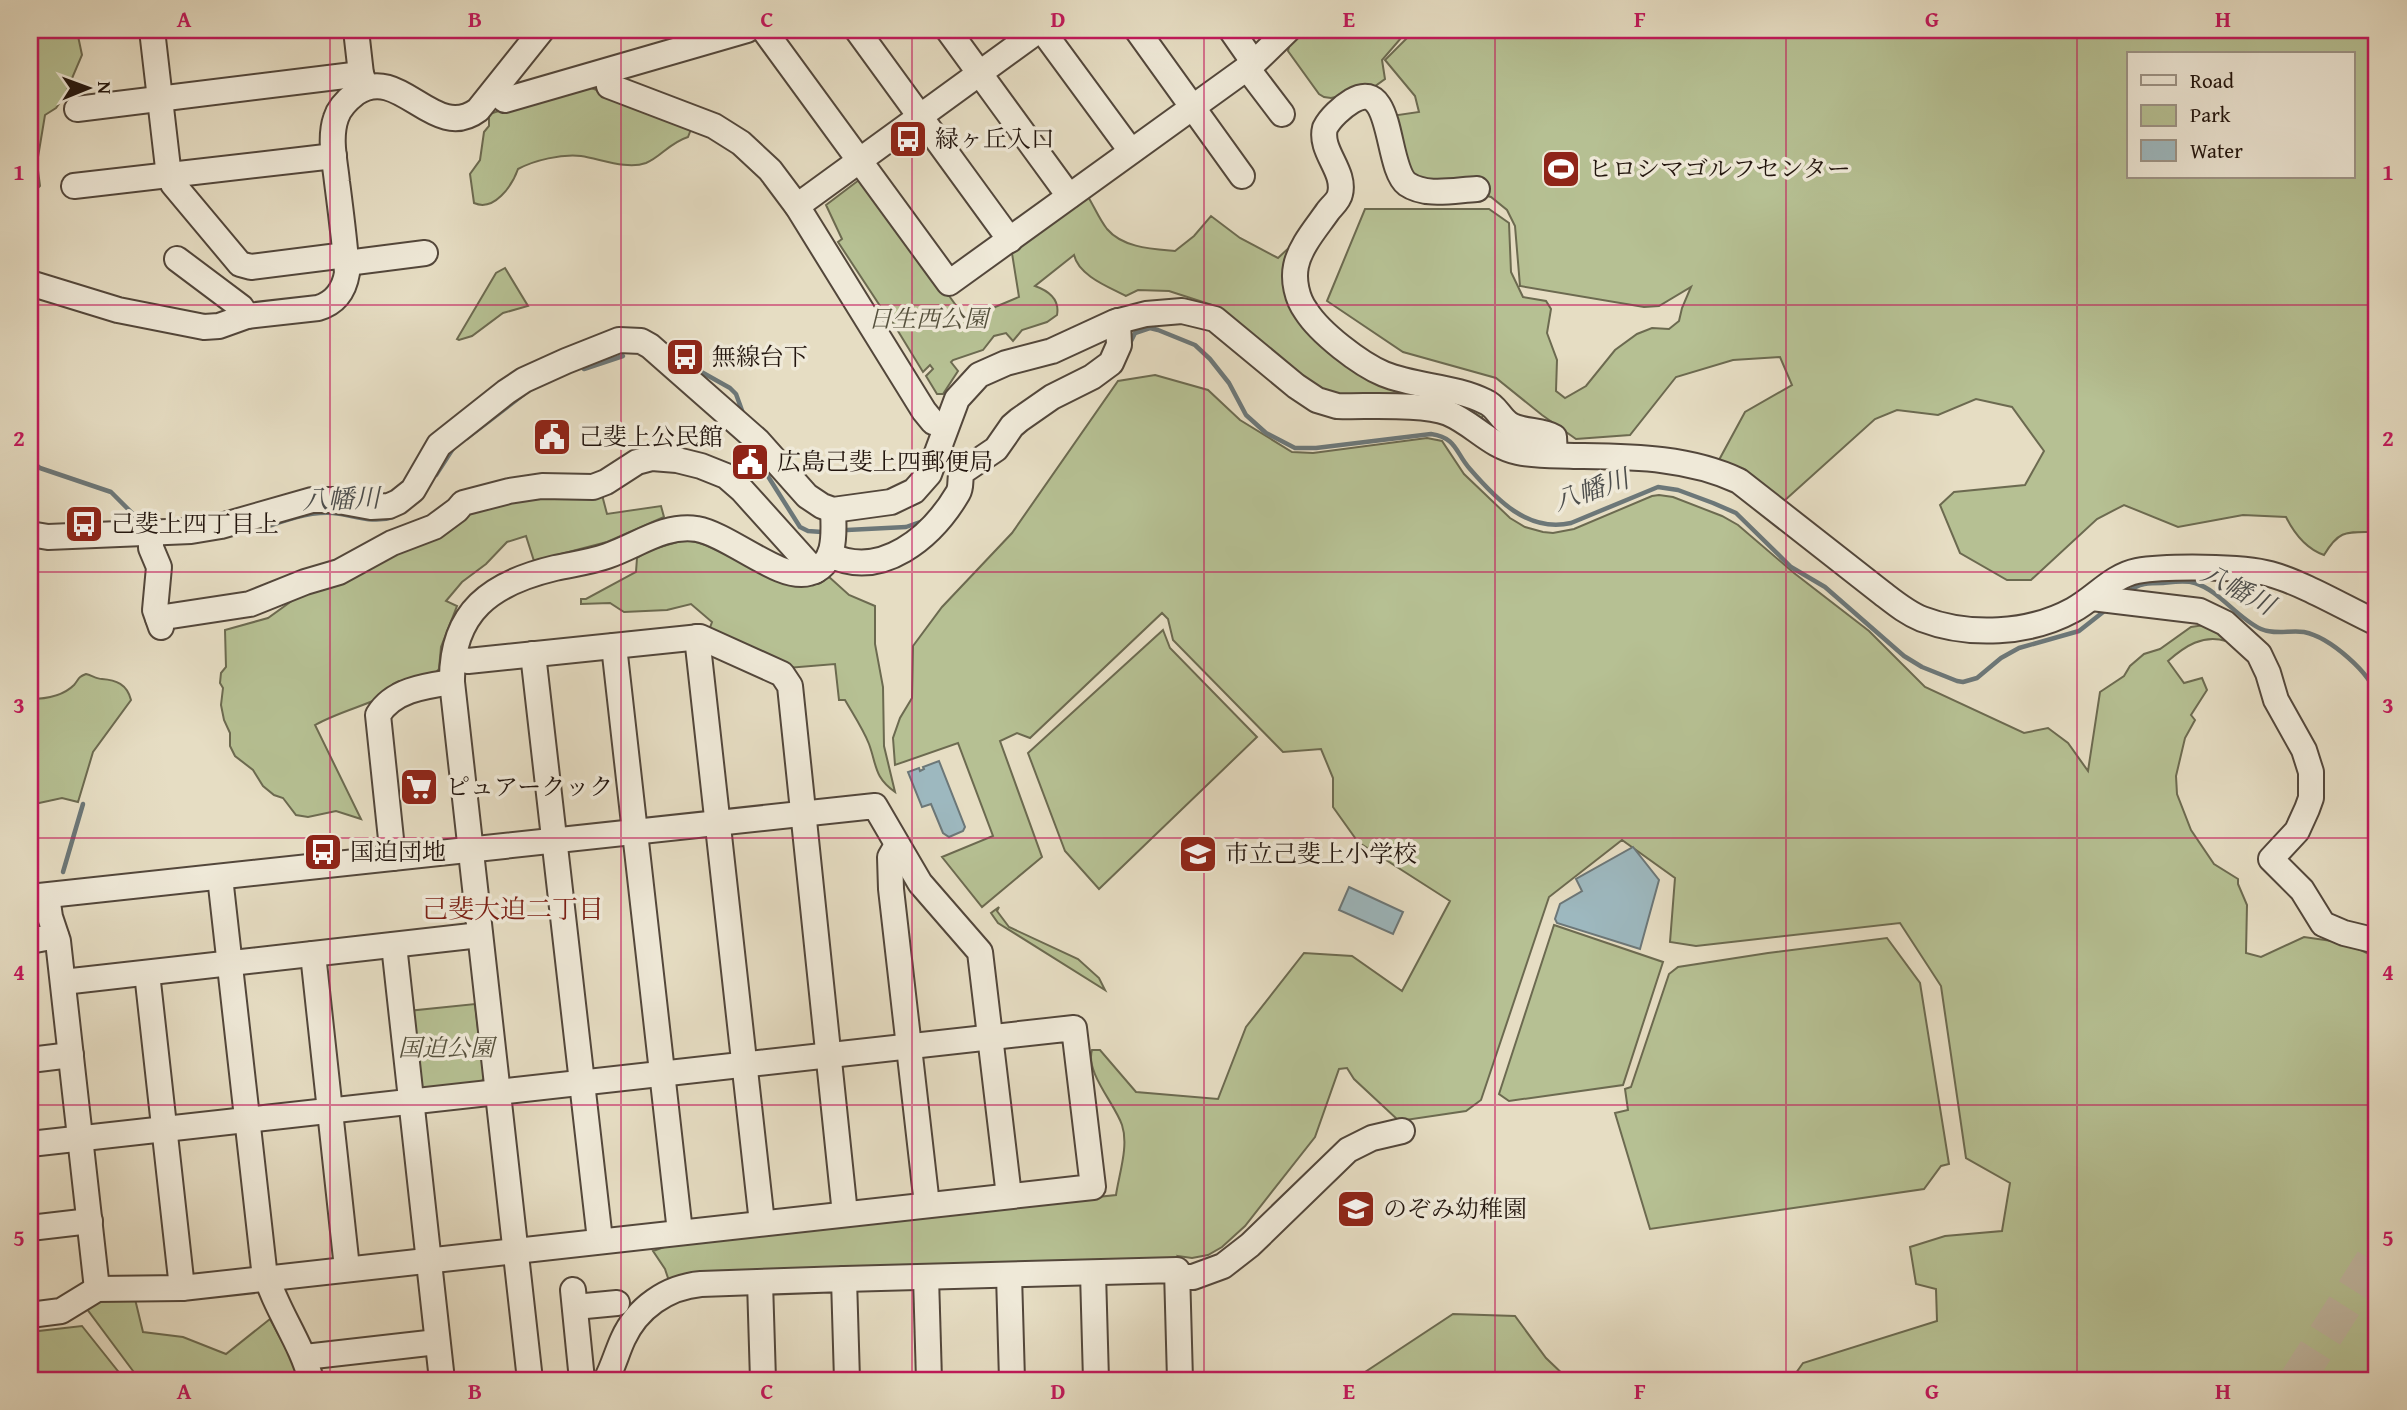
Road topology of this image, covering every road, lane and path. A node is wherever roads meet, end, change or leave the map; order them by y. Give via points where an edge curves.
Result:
1 (152, 30) edge
2 (356, 30) edge
3 (542, 30) edge
4 (764, 30) edge
5 (857, 30) edge
6 (948, 30) edge
7 (1040, 30) edge
8 (1137, 30) edge
9 (1231, 30) edge
10 (1289, 30) edge
11 (731, 32) edge
12 (1250, 65) junction
13 (606, 72) junction
14 (980, 73) junction
15 (363, 80) junction
16 (495, 91) junction
17 (160, 98) junction
18 (1192, 108) junction
19 (77, 109) dead end
20 (1282, 114) dead end
21 (920, 116) junction
22 (1131, 151) junction
23 (334, 156) junction
24 (860, 160) junction
25 (171, 176) junction
26 (1242, 176) dead end
27 (74, 186) dead end
28 (1477, 189) dead end
29 (1069, 196) junction
30 (797, 206) junction
31 (1010, 240) junction
32 (425, 253) dead end
33 (177, 259) dead end
34 (346, 259) junction
35 (30, 284) edge
36 (247, 316) junction
37 (1118, 321) junction
38 (946, 426) junction
39 (1555, 455) junction
40 (833, 510) junction
41 (151, 533) junction
42 (30, 534) edge
43 (823, 563) junction
44 (2107, 600) junction
45 (2377, 623) edge
46 (697, 637) junction
47 (614, 646) junction
48 (533, 654) junction
49 (453, 670) junction
50 (803, 813) junction
51 (718, 822) junction
52 (635, 831) junction
53 (555, 840) junction
54 (897, 845) junction
55 (471, 850) junction
56 (394, 858) junction
57 (220, 877) junction
58 (38, 897) edge
59 (480, 935) junction
60 (57, 936) junction
61 (30, 941) edge
62 (2377, 941) edge
63 (394, 945) junction
64 (313, 954) junction
65 (230, 963) junction
66 (147, 973) junction
67 (63, 982) junction
68 (991, 1037) junction
69 (909, 1045) junction
70 (828, 1054) junction
71 (71, 1055) junction
72 (30, 1060) edge
73 (745, 1063) junction
74 (662, 1073) junction
75 (581, 1082) junction
76 (498, 1091) junction
77 (411, 1101) junction
78 (330, 1110) junction
79 (247, 1119) junction
80 (164, 1129) junction
81 (1402, 1131) dead end
82 (80, 1138) junction
83 (30, 1144) edge
84 (1009, 1196) junction
85 (927, 1205) junction
86 (845, 1214) junction
87 (90, 1221) junction
88 (762, 1223) junction
89 (30, 1228) edge
90 (680, 1232) junction
91 (600, 1240) junction
92 (515, 1250) junction
93 (428, 1259) junction
94 (347, 1268) junction
95 (1093, 1273) junction
96 (1009, 1275) junction
97 (267, 1277) junction
98 (926, 1277) junction
99 (1177, 1277) junction
100 (844, 1279) junction
101 (760, 1282) junction
102 (182, 1288) junction
103 (97, 1289) junction
104 (617, 1303) dead end
105 (30, 1315) edge
106 (438, 1342) junction
107 (308, 1369) edge
108 (442, 1380) edge
109 (530, 1380) edge
110 (582, 1380) edge
111 (606, 1380) edge
112 (763, 1380) edge
113 (847, 1380) edge
114 (929, 1380) edge
115 (1012, 1380) edge
116 (1096, 1380) edge
117 (1180, 1380) edge

1 - 17 street
2 - 15 street
3 - 16 street
4 - 24 street
5 - 21 street
6 - 14 street
7 - 14 street
7 - 22 street
8 - 18 street
9 - 12 street
10 - 12 street
11 - 13 street
12 - 18 street
12 - 20 street
13 - 16 street via 505,100
13 - 30 street via 610,86 727,134 770,170
14 - 21 street
14 - 29 street
15 - 16 street via 455,118 473,114
15 - 17 street
15 - 23 street via 337,115
17 - 19 street
17 - 25 street
18 - 22 street
18 - 26 street
21 - 24 street
21 - 31 street
22 - 29 street
23 - 25 street
23 - 34 street
24 - 30 street
24 - 31 street via 949,283
25 - 27 street
25 - 34 street via 245,267
28 - 39 street via 1430,191 1409,186 1393,159 1382,109 1364,98 1352,101 1325,128 1340,194 1298,260 1298,294 1323,331 1374,369 1486,402 1510,425 1554,437
29 - 31 street
30 - 38 street via 924,411 933,422
32 - 34 street
33 - 36 street
34 - 36 street via 345,283 328,305
35 - 36 street via 118,310 204,327
37 - 38 street via 1052,351 979,375 957,399
37 - 39 street via 1159,312 1206,315 1317,400 1336,406 1440,411 1498,446
37 - 43 street via 1119,345 1111,363 1012,426 996,449 962,472 960,484 930,528 903,552 854,563
38 - 40 street via 929,474 914,491 885,504
39 - 44 street via 1641,457 1716,470 1739,481 1903,609 1925,620 1984,630 2019,628
40 - 41 street via 807,496 751,435 649,346 619,340 506,392 439,445 413,490 398,502 381,507 333,500 303,502 209,529
40 - 43 street via 834,538
41 - 42 street
41 - 43 street via 159,567 155,610 160,623 250,604 339,572 392,543 434,527 463,503 542,486 593,486 652,458 677,460 726,476
43 - 49 street via 800,575 784,572 723,537 701,530 669,530 604,557 531,575 492,594 463,625
44 - 45 street via 2116,579 2135,571 2247,570 2272,575
44 - 62 street via 2213,616 2238,632 2259,654 2311,772 2308,809 2297,831 2271,859 2302,890 2323,924
46 - 47 street
46 - 50 street via 782,674 790,686
46 - 51 street
47 - 48 street
47 - 52 street
48 - 49 street via 468,661
48 - 53 street
49 - 55 street
49 - 56 street via 415,687 384,706 378,715
50 - 51 street
50 - 54 street via 874,806
50 - 70 street
51 - 52 street
51 - 73 street
52 - 53 street
52 - 74 street
53 - 55 street
53 - 75 street
54 - 68 street via 920,883 980,952
54 - 69 street via 890,857 891,889
55 - 56 street
55 - 59 street
56 - 57 street
57 - 58 street
57 - 65 street
58 - 60 street
59 - 63 street
59 - 76 street
60 - 61 street
60 - 67 street
63 - 64 street
63 - 77 street
64 - 65 street
64 - 78 street
65 - 66 street
65 - 79 street
66 - 67 street
66 - 80 street
67 - 71 street
68 - 69 street
68 - 84 street
68 - 84 street via 1074,1028 1093,1187
69 - 70 street
69 - 85 street
70 - 73 street
70 - 86 street
71 - 72 street
71 - 82 street
73 - 74 street
73 - 88 street
74 - 75 street
74 - 90 street
75 - 76 street
75 - 91 street
76 - 77 street
76 - 92 street
77 - 78 street
77 - 93 street
78 - 79 street
78 - 94 street
79 - 80 street
79 - 97 street
80 - 82 street
80 - 102 street
81 - 99 street via 1359,1143 1342,1155 1235,1258 1193,1277
82 - 83 street
82 - 87 street
84 - 85 street
85 - 86 street
86 - 88 street
87 - 89 street
87 - 103 street
88 - 90 street
90 - 91 street
91 - 92 street
92 - 93 street
92 - 109 street
93 - 94 street
93 - 106 street
94 - 97 street
95 - 96 street
95 - 99 street via 1177,1270
95 - 116 street
96 - 98 street
96 - 115 street
97 - 102 street
97 - 107 street
98 - 100 street
98 - 114 street
99 - 117 street
100 - 101 street
100 - 113 street
101 - 111 street via 690,1285 664,1294 630,1325
101 - 112 street
102 - 103 street
103 - 105 street via 61,1311
104 - 110 street via 574,1298
106 - 107 street
106 - 108 street

